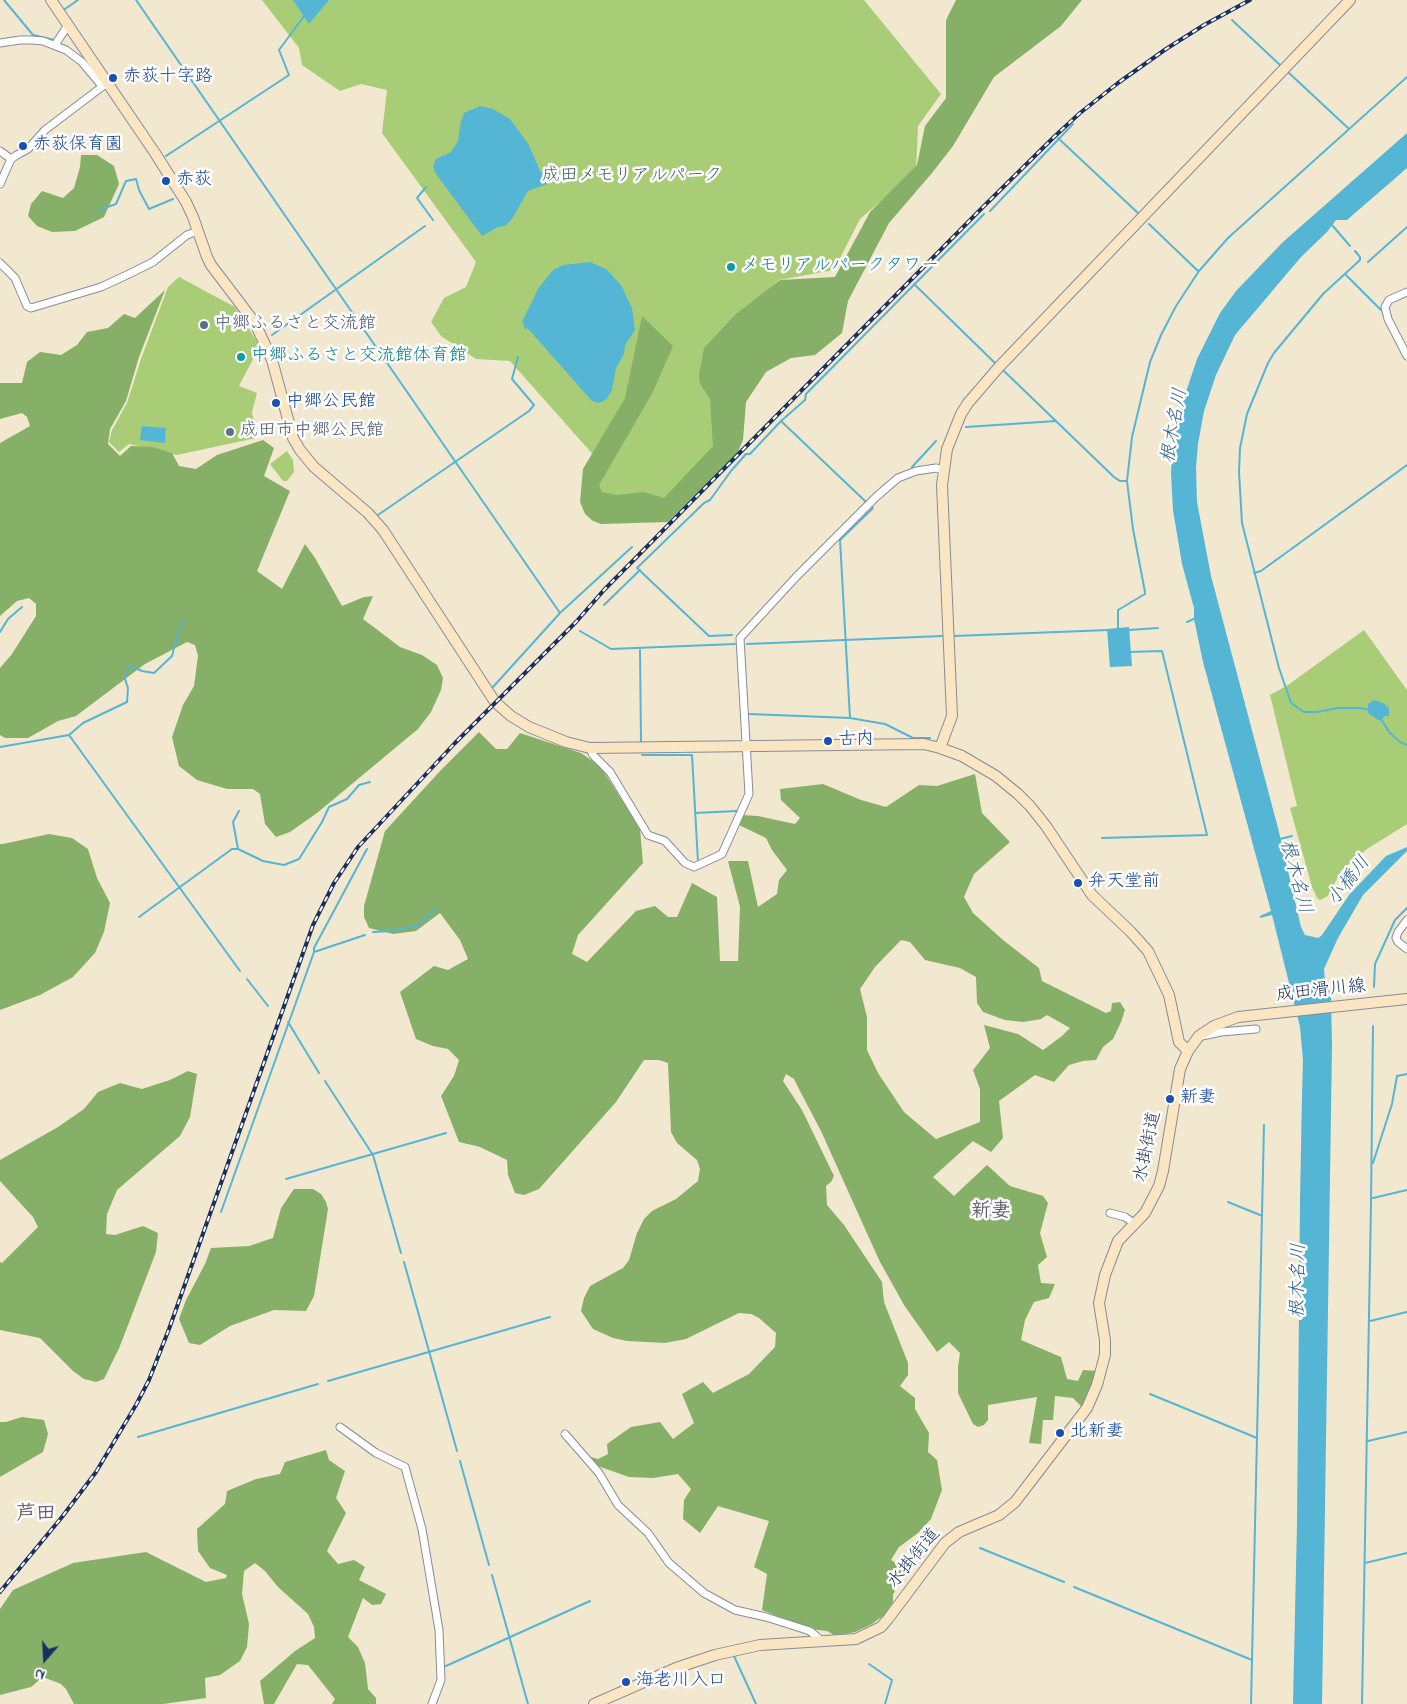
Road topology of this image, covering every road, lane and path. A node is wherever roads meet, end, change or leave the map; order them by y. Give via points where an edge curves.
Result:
1 (51, 0) edge
2 (1350, 0) edge
3 (68, 25) junction
4 (0, 43) edge
5 (55, 45) junction
6 (105, 84) junction
7 (0, 151) edge
8 (11, 160) junction
9 (0, 184) edge
10 (198, 231) junction
11 (0, 263) edge
12 (1407, 292) edge
13 (1407, 356) edge
14 (944, 470) junction
15 (746, 746) junction
16 (590, 748) junction
17 (940, 748) junction
18 (1407, 920) edge
19 (1407, 948) edge
20 (1407, 999) edge
21 (1238, 1017) joint
22 (1256, 1029) dead end
23 (1199, 1036) junction
24 (1188, 1051) junction
25 (1110, 1213) dead end
26 (1135, 1224) junction
27 (340, 1427) dead end
28 (565, 1434) dead end
29 (823, 1642) junction
30 (432, 1704) edge
31 (594, 1704) edge

1 - 3 street
2 - 14 street via 968,403 947,449
3 - 5 street
3 - 6 street
4 - 5 street via 20,40
5 - 6 street via 77,58
6 - 8 street via 45,130 28,150
6 - 10 street via 186,202
7 - 8 street
8 - 9 street
10 - 11 street via 187,235 153,262 101,287 30,308 14,278
10 - 16 street via 211,265 250,316 264,341 293,438 305,458 383,530 495,702 529,727
12 - 13 street via 1389,300 1385,307
14 - 15 street via 916,471 898,478 740,638
14 - 17 street via 944,556 952,716
15 - 16 street
15 - 16 street via 749,794 722,854 694,867 685,863 665,841 648,835 610,772
15 - 17 street via 924,744
17 - 24 street via 962,756 996,776 1018,794 1046,826 1092,895 1144,946 1169,995 1179,1042
18 - 19 street via 1396,940
20 - 21 street, 成田滑川線
21 - 23 street, 水掛街道
22 - 23 street
23 - 24 street, 水掛街道
24 - 26 street, 水掛街道 via 1180,1069 1159,1186 1148,1209
25 - 26 street
26 - 29 street, 水掛街道 via 1118,1241 1105,1275 1099,1303 1105,1355 1087,1408 1015,1502 999,1515 959,1532 945,1543 880,1627 856,1640
27 - 30 street via 376,1453 405,1467 422,1529 439,1630 441,1680
28 - 29 street via 599,1473 618,1505 648,1534 669,1563 704,1593 735,1610 810,1631
29 - 31 street, 水掛街道 via 760,1646 715,1655 676,1668

